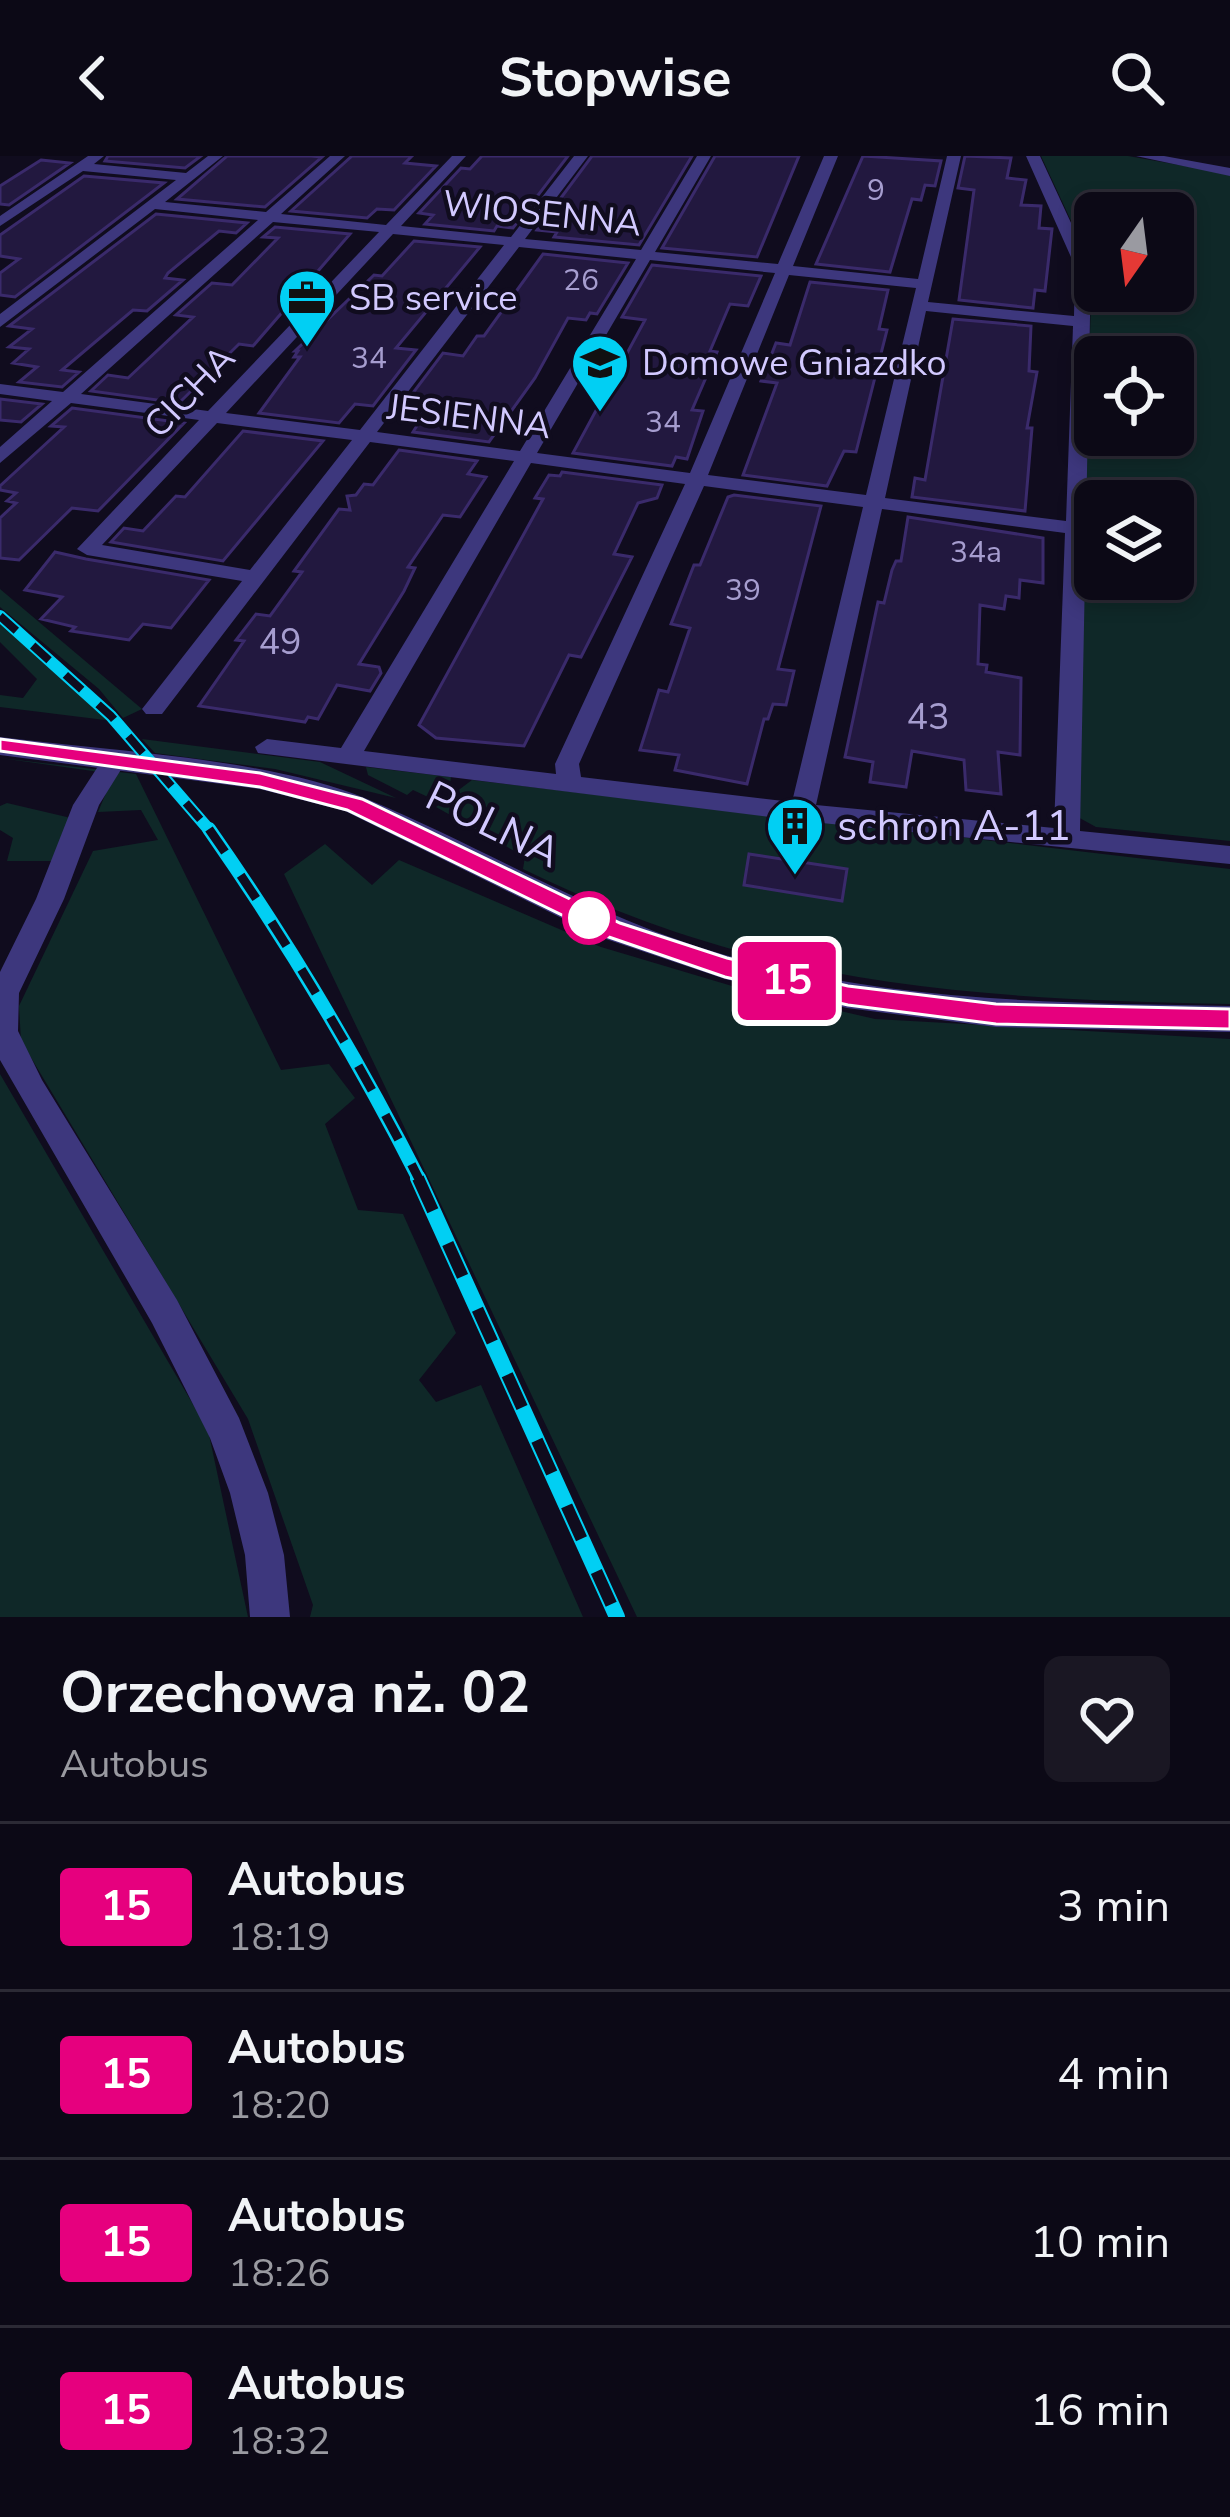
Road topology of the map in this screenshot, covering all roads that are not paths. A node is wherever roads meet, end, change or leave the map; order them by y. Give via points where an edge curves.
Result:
1 (58, 156) edge
2 (216, 156) edge
3 (338, 156) edge
4 (459, 156) edge
5 (581, 156) edge
6 (704, 156) edge
7 (831, 156) edge
8 (954, 156) edge
9 (1033, 156) edge
10 (1143, 156) edge
11 (90, 161) edge
12 (1230, 172) edge
13 (188, 177) junction
14 (153, 205) junction
15 (270, 217) junction
16 (0, 222) edge
17 (390, 229) junction
18 (515, 242) junction
19 (646, 255) junction
20 (784, 269) junction
21 (925, 284) junction
22 (919, 306) junction
23 (0, 322) edge
24 (1080, 322) junction
25 (0, 388) edge
26 (67, 398) junction
27 (213, 416) junction
28 (364, 436) junction
29 (526, 457) junction
30 (0, 458) edge
31 (697, 479) junction
32 (874, 502) junction
33 (1073, 527) junction
34 (256, 577) junction
35 (154, 709) dead end
36 (0, 746) edge
37 (266, 747) dead end
38 (348, 757) junction
39 (115, 760) junction
40 (569, 784) junction
41 (802, 812) junction
42 (1067, 839) junction
43 (1230, 856) edge
44 (1230, 1019) edge
45 (270, 1617) edge

1 - 11 street
2 - 13 street
3 - 15 street
4 - 17 street, CICHA
5 - 18 street
6 - 19 street
7 - 20 street
8 - 21 street
9 - 24 street via 1081,260
10 - 12 street
11 - 13 street
11 - 16 street
13 - 14 street
14 - 15 street, WIOSENNA
14 - 23 street
15 - 17 street, WIOSENNA
15 - 26 street
17 - 18 street, WIOSENNA
17 - 27 street, CICHA
18 - 19 street, WIOSENNA
18 - 28 street
19 - 20 street, WIOSENNA
19 - 29 street
20 - 21 street, WIOSENNA
20 - 31 street
21 - 22 street
22 - 24 street
22 - 32 street
24 - 33 street
25 - 26 street, JESIENNA
26 - 27 street, JESIENNA
26 - 30 street
27 - 28 street, JESIENNA
27 - 34 street, CICHA via 87,549
28 - 29 street, JESIENNA
28 - 34 street
29 - 31 street, JESIENNA
29 - 38 street
31 - 32 street, JESIENNA
31 - 40 street via 567,764
32 - 33 street, JESIENNA
32 - 41 street
33 - 42 street
34 - 35 street
36 - 39 street, POLNA
37 - 38 street, POLNA
38 - 40 street, POLNA
39 - 44 street, POLNA via 260,780 354,804 611,929 746,972 931,1009
39 - 45 street via 86,805 4,993 3,1031 230,1440 260,1528
40 - 41 street, POLNA
41 - 42 street, POLNA
42 - 43 street, POLNA

